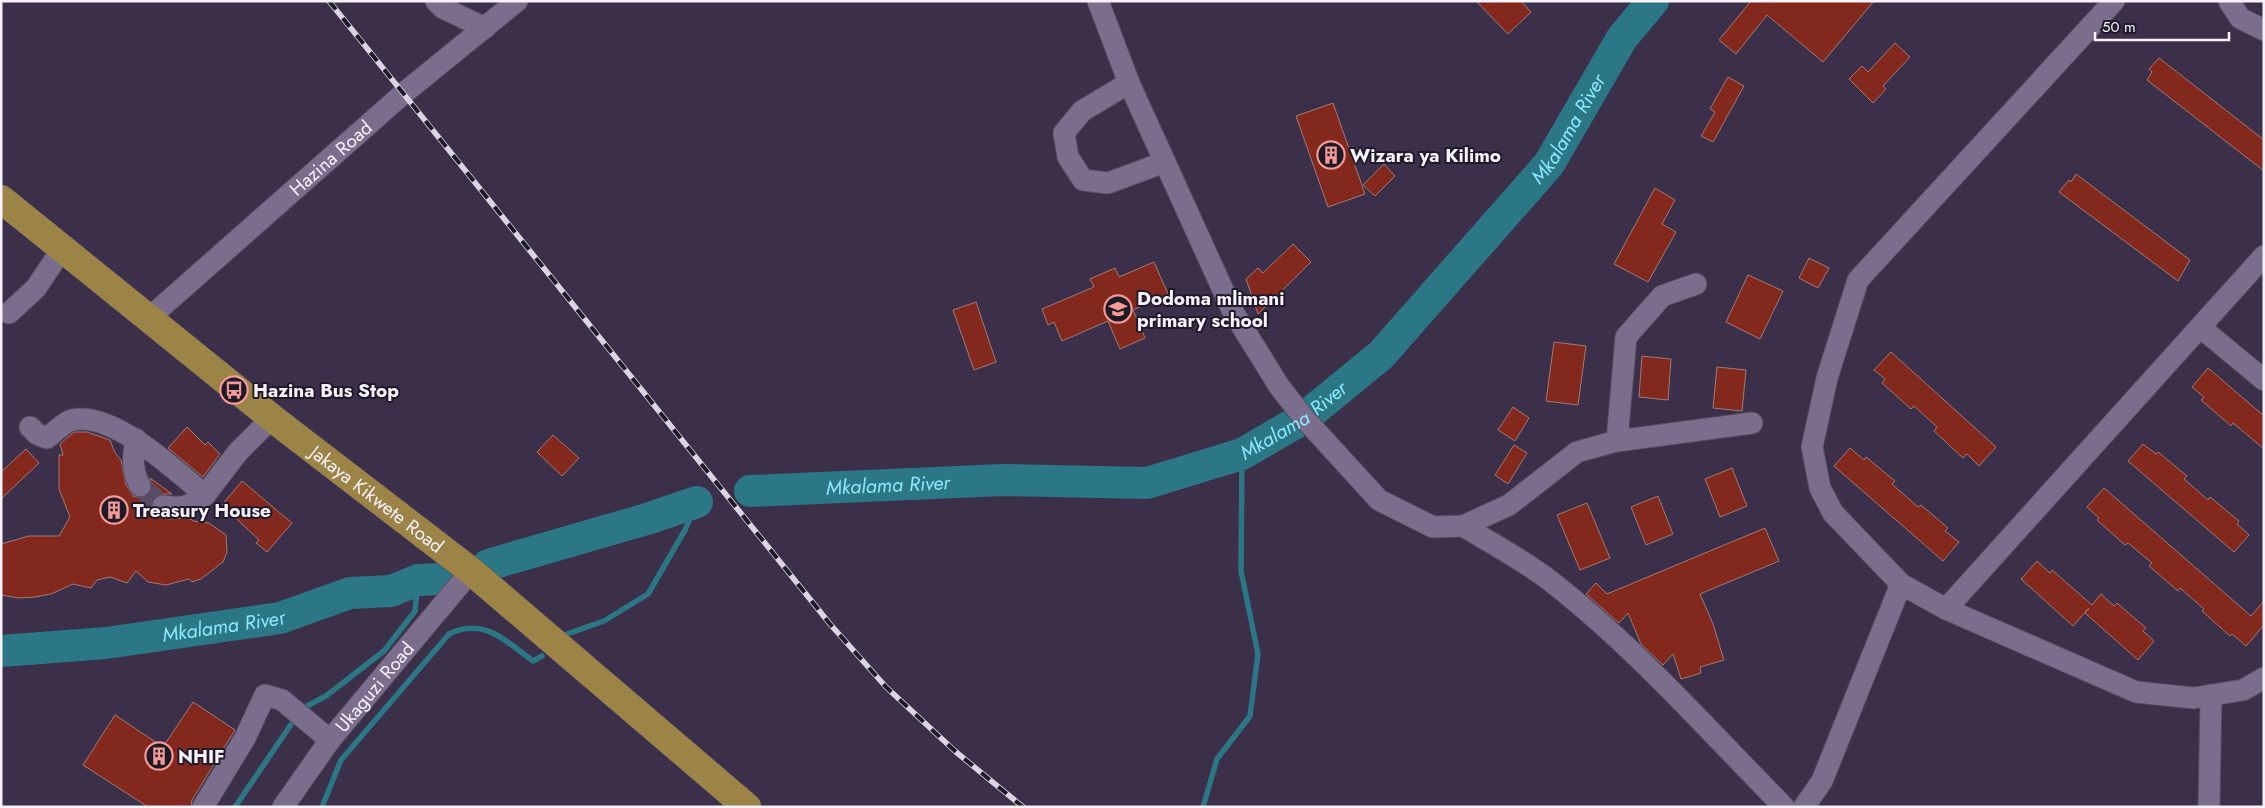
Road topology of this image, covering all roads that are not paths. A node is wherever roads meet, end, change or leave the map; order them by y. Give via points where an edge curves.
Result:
1 (436, 1) edge
2 (517, 1) edge
3 (1098, 1) edge
4 (2114, 1) edge
5 (2229, 1) edge
6 (485, 28) junction
7 (2264, 30) edge
8 (1129, 82) junction
9 (1164, 162) junction
10 (1, 199) edge
11 (62, 249) junction
12 (2264, 256) edge
13 (1696, 284) dead end
14 (10, 313) dead end
15 (149, 318) junction
16 (2200, 328) junction
17 (2264, 380) edge
18 (272, 418) junction
19 (1752, 423) dead end
20 (30, 427) dead end
21 (136, 439) junction
22 (1617, 441) junction
23 (140, 486) tunnel mouth
24 (205, 494) junction
25 (163, 506) tunnel mouth
26 (1463, 526) junction
27 (471, 571) junction
28 (1901, 584) junction
29 (1946, 609) junction
30 (2264, 678) edge
31 (2211, 695) junction
32 (330, 740) junction
33 (2208, 806) edge
34 (203, 807) edge
35 (283, 807) edge
36 (747, 807) edge
37 (1784, 807) edge
38 (1804, 807) edge

1 - 6 street via 443,8
2 - 6 street, Hazina Road
3 - 8 street
4 - 28 street via 1858,280 1827,378 1812,447 1820,488 1833,513
5 - 7 street via 2240,18
6 - 15 street, Hazina Road via 404,93
8 - 9 street
8 - 9 street via 1082,111 1064,133 1068,157 1083,180 1108,183
9 - 26 street via 1233,312 1279,386 1304,418 1379,500 1433,527
10 - 11 main road, Jakaya Kikwete Road
11 - 14 street via 36,288
11 - 15 main road, Jakaya Kikwete Road
12 - 16 street
13 - 22 street via 1662,296 1626,337
15 - 18 main road, Jakaya Kikwete Road
16 - 17 street
16 - 29 street
18 - 24 street via 238,452
18 - 27 main road, Jakaya Kikwete Road
19 - 22 street
20 - 21 street via 47,438 71,420 92,419
21 - 23 street via 132,462
21 - 24 street
22 - 26 street via 1577,452 1509,505
24 - 25 street via 190,506
26 - 37 street via 1552,583 1618,640
27 - 32 street, Ukaguzi Road
27 - 36 main road, Jakaya Kikwete Road
28 - 29 street
28 - 38 street via 1822,781
29 - 31 street via 2136,692 2194,698
30 - 31 street via 2243,690
31 - 33 street
32 - 34 street via 282,700 265,695 245,738
32 - 35 street, Ukaguzi Road

